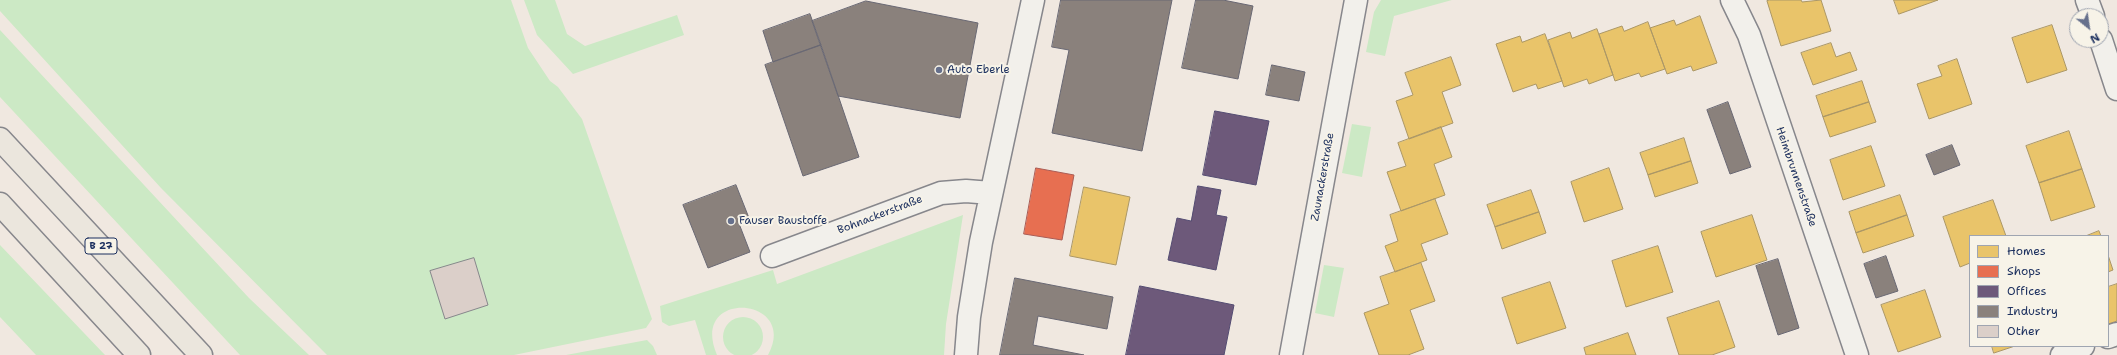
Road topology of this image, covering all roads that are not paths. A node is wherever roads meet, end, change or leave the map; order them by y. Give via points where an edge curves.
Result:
1 (1033, 0) edge
2 (1356, 0) edge
3 (1732, 0) edge
4 (2104, 48) edge
5 (2117, 89) edge
6 (0, 139) edge
7 (991, 193) junction
8 (0, 204) edge
9 (772, 256) dead end
10 (2081, 347) edge
11 (139, 355) edge
12 (201, 355) edge
13 (966, 355) edge
14 (1291, 355) edge
15 (1857, 355) edge
16 (2062, 355) edge

1 - 7 street
2 - 14 street, Zaunackerstraße
3 - 15 street, Heimbrunnenstraße via 1749,35
4 - 5 street
6 - 12 highway, B 27
7 - 9 street, Bohnackerstraße via 941,193
7 - 13 street via 974,284
8 - 11 highway
10 - 16 street

